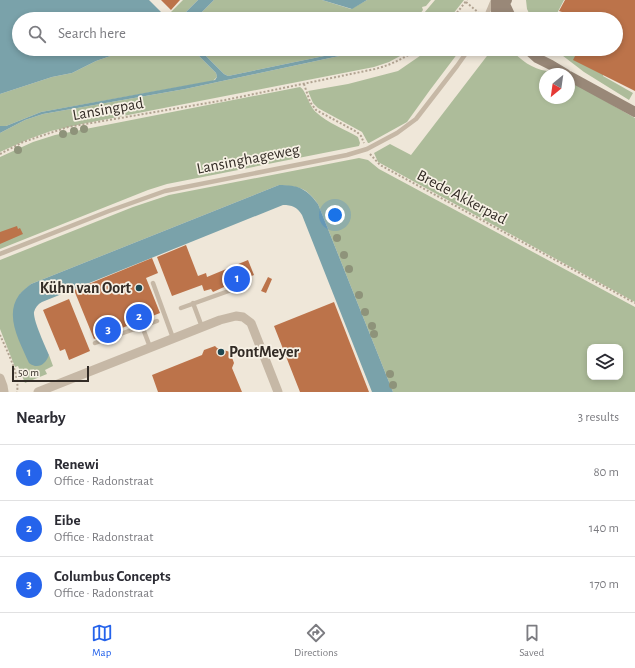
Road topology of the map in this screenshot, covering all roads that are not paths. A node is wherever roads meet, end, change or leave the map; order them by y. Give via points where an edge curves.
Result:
1 (500, 1) edge
2 (491, 12) edge
3 (498, 12) edge
4 (507, 12) edge
5 (464, 56) edge
6 (535, 56) edge
7 (544, 56) edge
8 (552, 65) junction
9 (557, 68) edge
10 (575, 79) edge
11 (635, 112) edge
12 (0, 254) edge
13 (153, 283) dead end
14 (237, 288) dead end
15 (193, 304) junction
16 (181, 308) dead end
17 (157, 321) dead end
18 (142, 326) junction
19 (202, 327) junction
20 (173, 338) junction
21 (95, 343) dead end
22 (150, 347) junction
23 (0, 378) edge
24 (4, 392) edge
25 (38, 392) edge
26 (278, 392) edge

1 - 2 lane
1 - 3 street
1 - 4 street
5 - 12 lane, Lansinghageweg via 416,118 397,133 367,149 165,191
6 - 8 street
7 - 8 street
8 - 9 street
10 - 11 street
13 - 20 lane
14 - 15 lane
15 - 16 lane
15 - 19 lane
17 - 18 lane
18 - 21 lane
18 - 22 lane
19 - 20 street
19 - 26 street via 236,316 243,317 251,323
20 - 22 street
22 - 25 street
23 - 24 street

